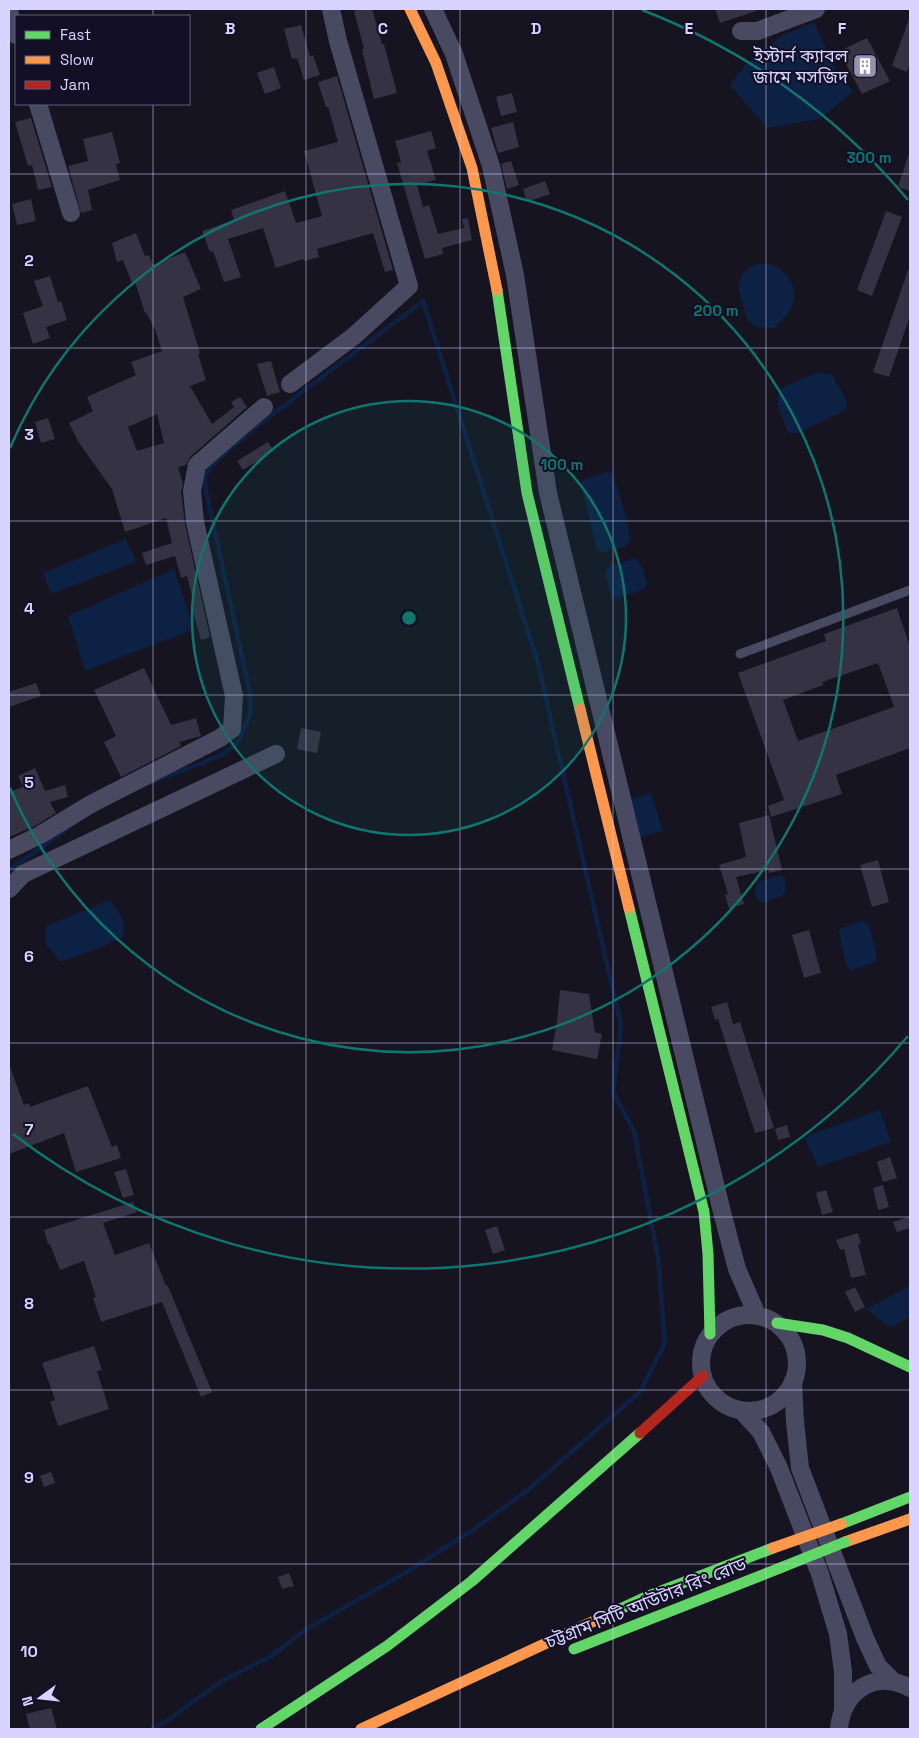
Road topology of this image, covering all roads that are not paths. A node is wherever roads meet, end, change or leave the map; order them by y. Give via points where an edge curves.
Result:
1 (330, 9) edge
2 (410, 9) edge
3 (433, 9) edge
4 (816, 9) edge
5 (9, 11) edge
6 (741, 31) dead end
7 (15, 32) edge
8 (38, 105) edge
9 (72, 213) dead end
10 (290, 384) dead end
11 (264, 406) dead end
12 (910, 590) edge
13 (740, 654) dead end
14 (276, 754) dead end
15 (9, 850) edge
16 (9, 889) edge
17 (757, 1315) junction
18 (776, 1324) junction
19 (710, 1334) junction
20 (910, 1367) edge
21 (703, 1376) junction
22 (793, 1381) junction
23 (740, 1410) junction
24 (910, 1497) edge
25 (910, 1519) edge
26 (568, 1652) dead end
27 (893, 1681) junction
28 (910, 1688) edge
29 (843, 1709) junction
30 (261, 1729) edge
31 (361, 1729) edge
32 (839, 1729) edge

1 - 10 street via 409,286 354,336
2 - 19 main road via 436,63 472,168 495,278 528,493 704,1212
3 - 17 street via 454,54 491,166 515,275 548,493 721,1208 738,1269
4 - 6 street via 758,31
5 - 7 street
8 - 9 street
11 - 15 street via 198,465 192,491 195,522 234,696 232,729
12 - 13 lane
14 - 16 street via 23,874
17 - 18 street
17 - 19 street via 736,1316 721,1323
18 - 20 main road via 823,1330 848,1338
18 - 22 street via 791,1340 795,1350
19 - 21 street via 702,1354
21 - 23 street via 717,1398
21 - 30 main road via 472,1581 387,1646
22 - 23 street via 772,1405
22 - 27 street via 800,1468 865,1638 878,1666
23 - 29 street via 761,1432 780,1468 820,1574 838,1634
24 - 31 main road, bridge via 646,1596
25 - 26 main road, চট্টগ্রাম সিটি আউটার রিং রোড, bridge
27 - 28 street
27 - 29 street via 863,1686
29 - 32 street

